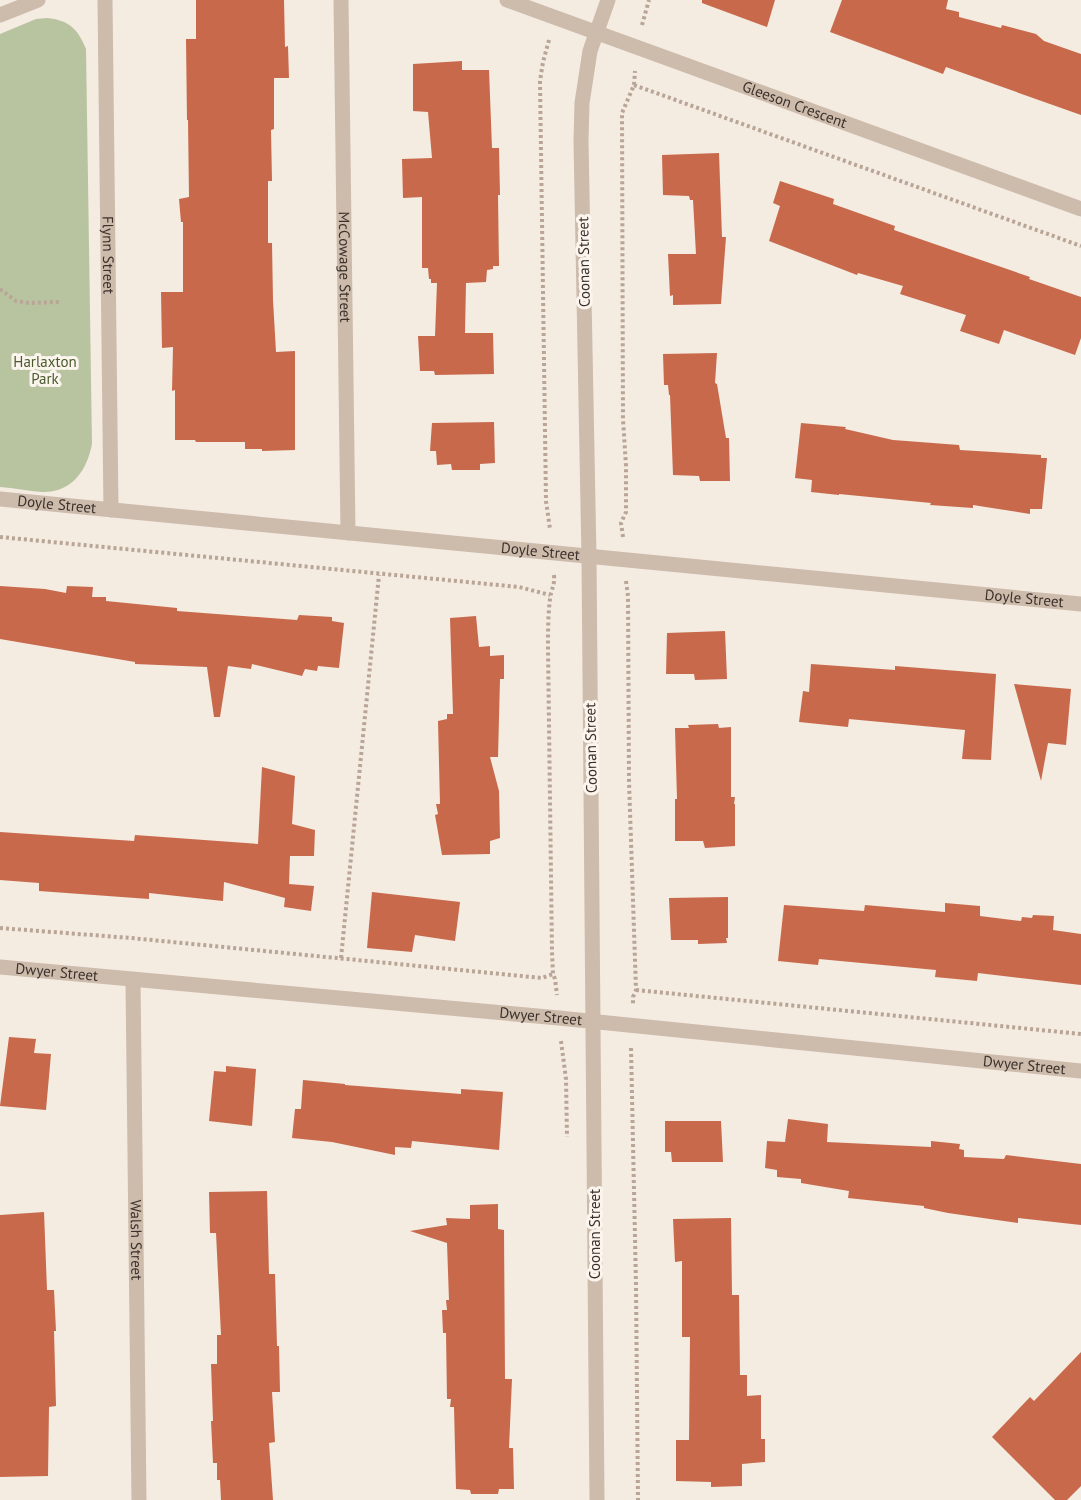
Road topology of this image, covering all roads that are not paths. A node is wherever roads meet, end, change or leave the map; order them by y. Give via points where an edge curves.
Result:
1 (38, 0) edge
2 (105, 0) edge
3 (342, 0) edge
4 (507, 0) edge
5 (608, 0) edge
6 (0, 15) edge
7 (596, 33) junction
8 (1081, 209) edge
9 (0, 499) edge
10 (111, 510) junction
11 (348, 533) junction
12 (589, 557) junction
13 (1081, 604) edge
14 (0, 967) edge
15 (133, 980) junction
16 (594, 1022) junction
17 (1081, 1071) edge
18 (139, 1500) edge
19 (597, 1500) edge

1 - 6 street
2 - 10 street, Flynn Street
3 - 11 street, McCowage Street
4 - 7 street, Gleeson Crescent
5 - 7 street, Coonan Street
7 - 8 street, Gleeson Crescent
7 - 12 street, Coonan Street via 584,87 581,141
9 - 10 street, Doyle Street
10 - 11 street, Doyle Street
11 - 12 street, Doyle Street
12 - 13 street, Doyle Street
12 - 16 street, Coonan Street
14 - 15 street, Dwyer Street
15 - 16 street, Dwyer Street
15 - 18 street, Walsh Street
16 - 17 street, Dwyer Street
16 - 19 street, Coonan Street

